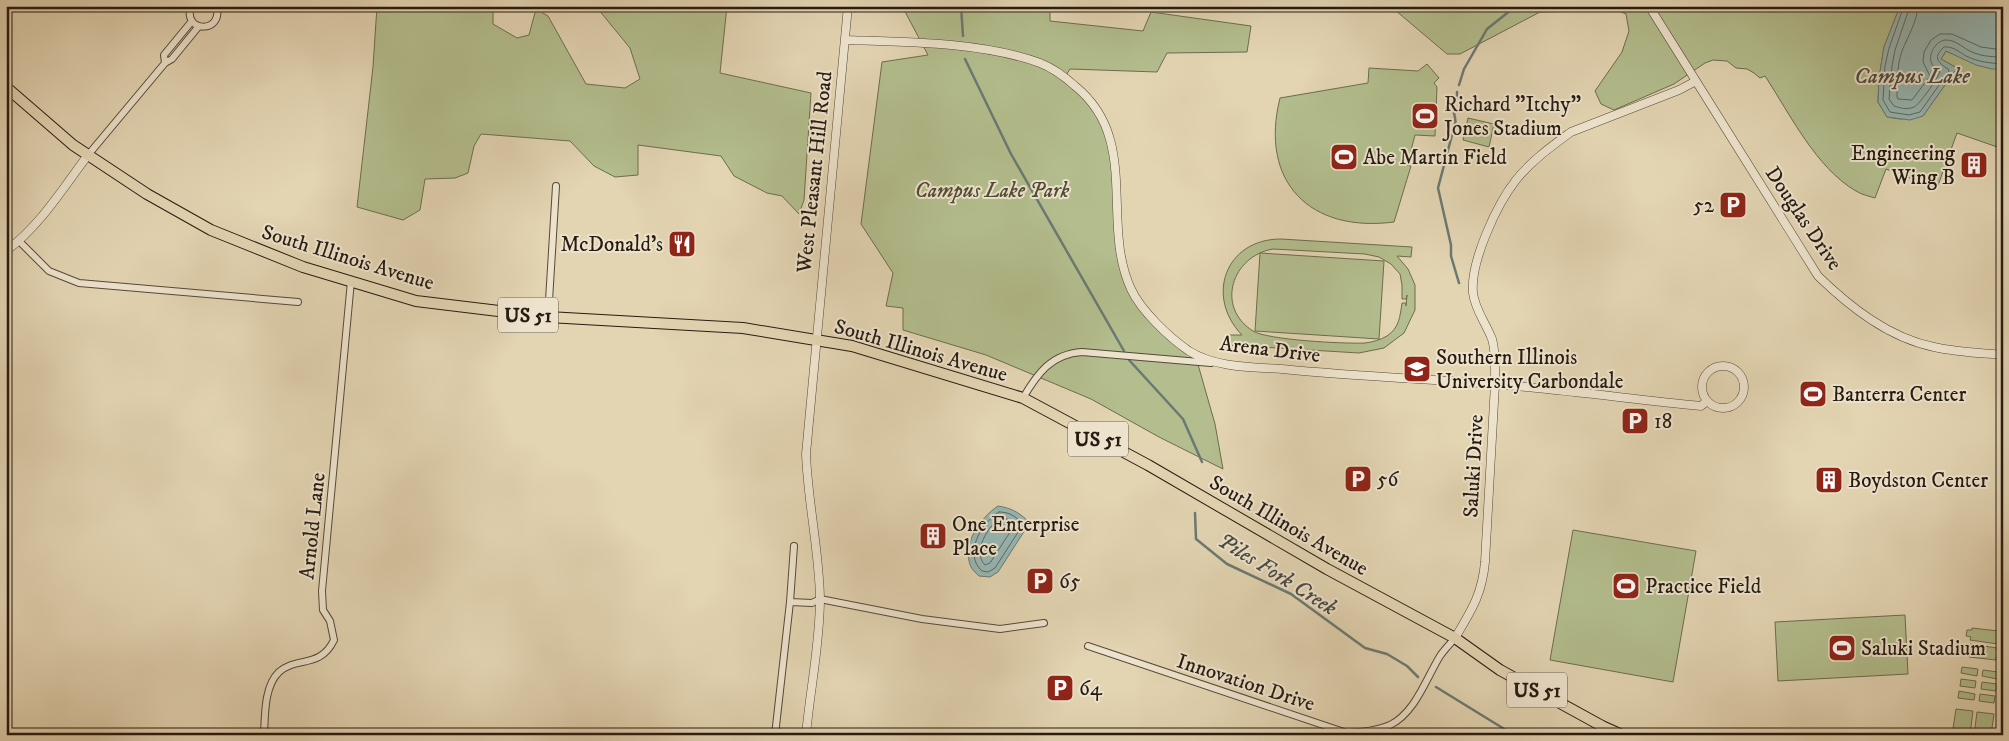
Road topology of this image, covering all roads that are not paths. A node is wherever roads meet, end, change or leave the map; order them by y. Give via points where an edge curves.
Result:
1 (191, 6) edge
2 (216, 6) edge
3 (848, 6) edge
4 (1649, 6) edge
5 (192, 21) junction
6 (199, 26) junction
7 (845, 40) junction
8 (165, 62) junction
9 (1696, 81) junction
10 (6, 87) edge
11 (88, 155) junction
12 (556, 186) dead end
13 (19, 242) junction
14 (6, 251) edge
15 (351, 281) junction
16 (298, 302) dead end
17 (548, 317) junction
18 (816, 340) junction
19 (2003, 355) edge
20 (1222, 364) junction
21 (1496, 384) junction
22 (1023, 398) junction
23 (1708, 401) junction
24 (794, 546) dead end
25 (820, 599) junction
26 (790, 602) junction
27 (1044, 623) dead end
28 (1455, 638) junction
29 (1088, 646) dead end
30 (264, 735) edge
31 (775, 735) edge
32 (806, 735) edge
33 (1622, 735) edge

1 - 5 street
2 - 6 street via 218,14 213,24
3 - 7 street, West Pleasant Hill Road
4 - 9 street, Douglas Drive
5 - 6 street
5 - 8 street via 164,56
6 - 8 street via 172,59
7 - 18 street, West Pleasant Hill Road
7 - 20 street, Arena Drive via 993,51 1041,63 1088,96 1104,120 1114,150 1116,218 1132,290 1145,311 1173,338 1191,352
8 - 11 street
9 - 19 street, Douglas Drive via 1814,270 1838,295 1873,320 1912,341 1934,347
9 - 21 street, Saluki Drive via 1572,132 1534,161 1516,180 1496,215 1474,269 1475,302 1492,340
10 - 11 highway, US 51
11 - 13 street
11 - 15 highway, South Illinois Avenue / US 51 via 147,194 212,230 276,257
12 - 17 street
13 - 14 street
13 - 16 street via 49,271 79,283
15 - 17 highway, South Illinois Avenue / US 51 via 416,301
15 - 30 street, Arnold Lane via 322,591 323,610 330,621 334,640 318,658 288,667 274,679 265,712
17 - 18 highway, South Illinois Avenue / US 51 via 742,328
18 - 22 highway, South Illinois Avenue / US 51 via 852,346
18 - 25 street, West Pleasant Hill Road via 806,454
20 - 21 street, Arena Drive
20 - 22 street via 1082,352 1068,354 1047,364
21 - 23 street, Arena Drive via 1701,406
21 - 28 street, Saluki Drive via 1483,584
22 - 28 highway, South Illinois Avenue / US 51 via 1148,465 1327,570
23 - 23 street, Arena Drive via 1720,408 1735,404 1744,387 1740,374 1728,366 1712,368 1702,382 1703,394
24 - 26 street
25 - 26 street via 812,603
25 - 27 street via 922,619 1000,629
25 - 32 street, West Pleasant Hill Road
26 - 31 street
28 - 29 street, Innovation Drive via 1441,654 1403,716 1390,725 1347,733
28 - 33 highway, South Illinois Avenue / US 51 via 1500,670

